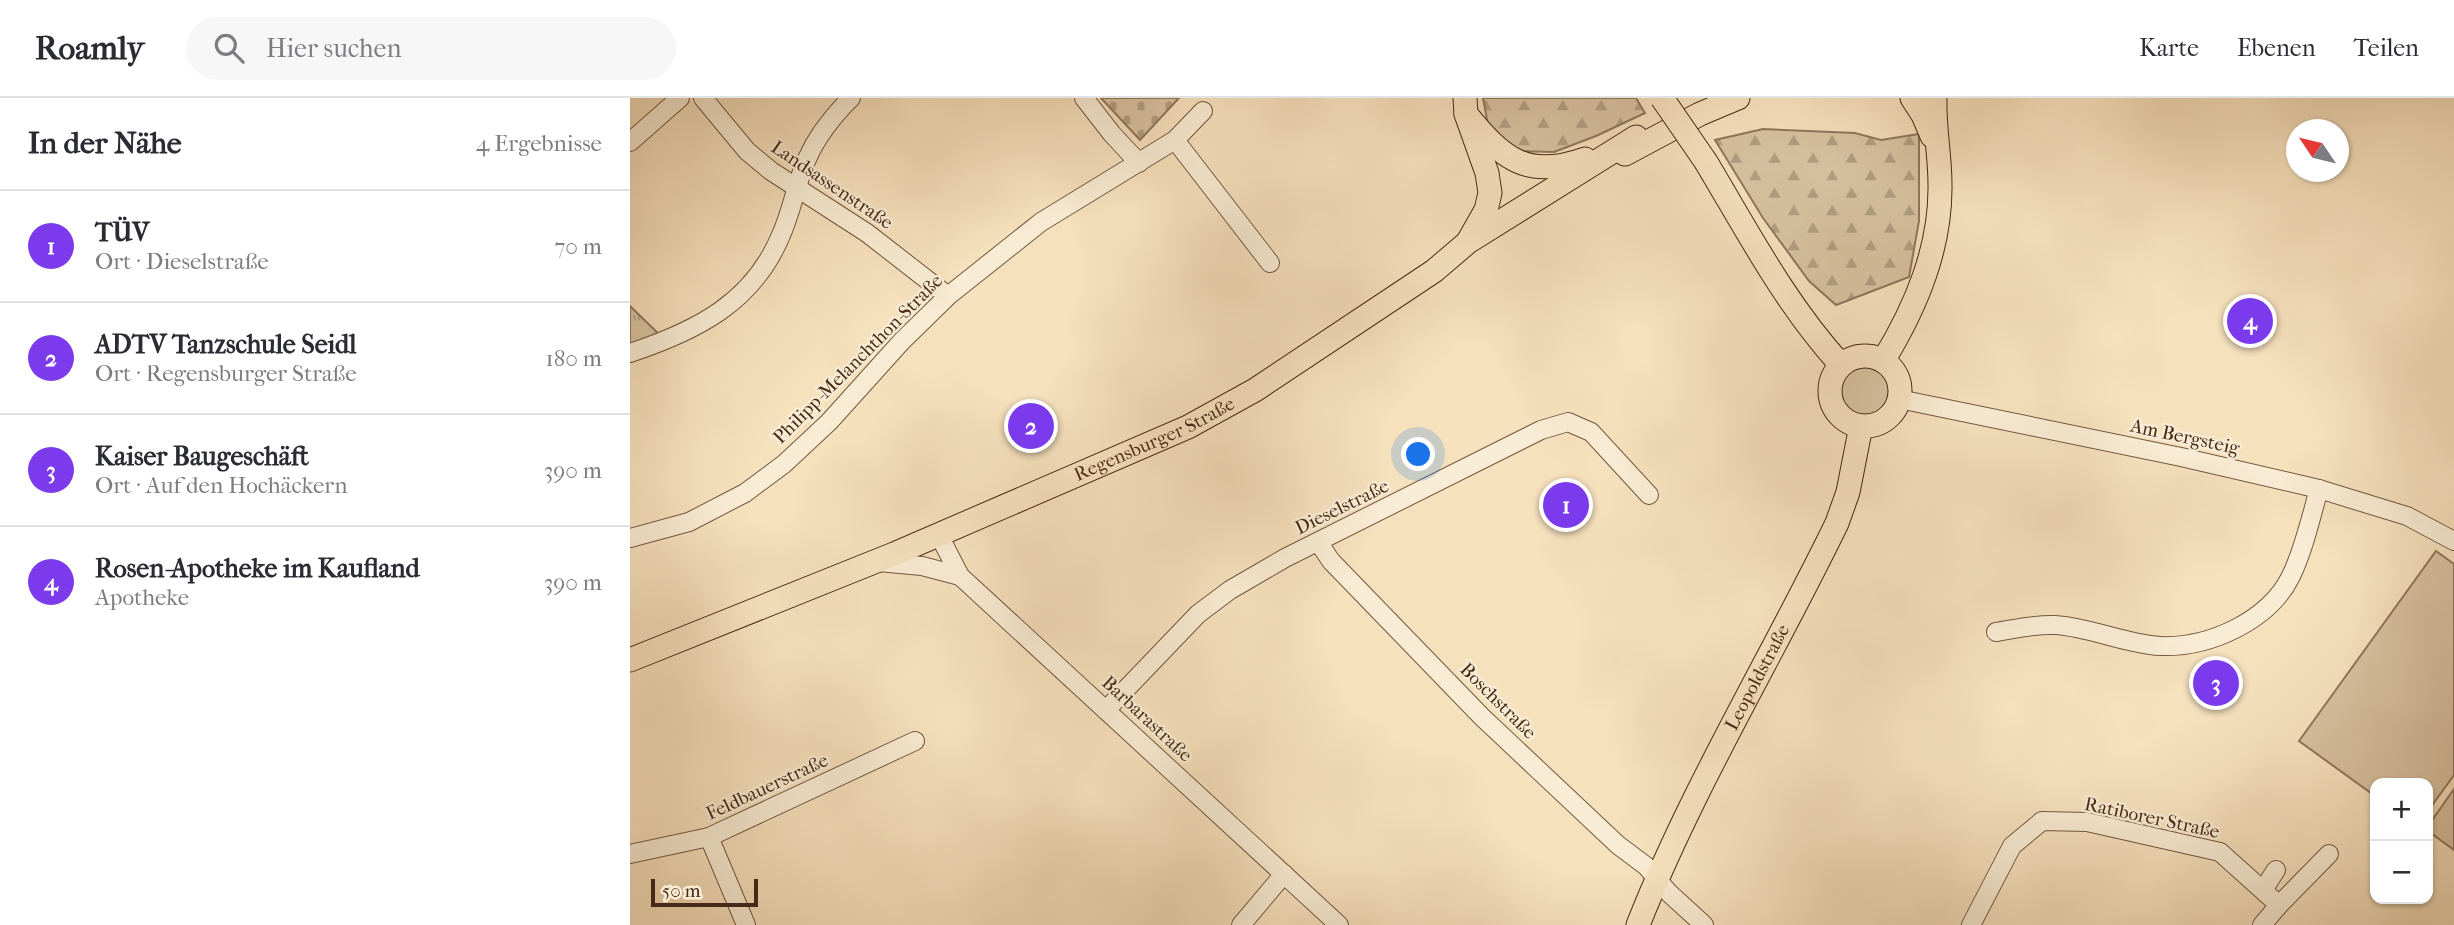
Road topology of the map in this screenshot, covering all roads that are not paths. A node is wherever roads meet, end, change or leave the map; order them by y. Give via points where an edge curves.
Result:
1 (680, 98) edge
2 (703, 98) edge
3 (851, 98) edge
4 (1084, 98) edge
5 (1662, 98) edge
6 (1714, 98) edge
7 (1738, 98) edge
8 (1912, 98) edge
9 (1936, 98) edge
10 (1466, 106) edge
11 (1202, 111) dead end
12 (1636, 137) junction
13 (1175, 141) junction
14 (630, 142) edge
15 (1938, 148) junction
16 (1139, 163) junction
17 (797, 188) junction
18 (1468, 242) junction
19 (1270, 263) dead end
20 (1434, 271) junction
21 (948, 296) junction
22 (630, 353) edge
23 (1883, 361) junction
24 (1841, 365) junction
25 (1899, 399) junction
26 (1861, 426) junction
27 (2319, 489) junction
28 (1649, 495) dead end
29 (939, 535) junction
30 (630, 538) edge
31 (2454, 541) edge
32 (1319, 543) junction
33 (874, 562) junction
34 (960, 576) junction
35 (1996, 632) dead end
36 (630, 660) edge
37 (1106, 710) junction
38 (915, 741) dead end
39 (709, 837) junction
40 (630, 854) edge
41 (2329, 854) dead end
42 (2276, 870) dead end
43 (1284, 874) junction
44 (1656, 880) junction
45 (2263, 890) junction
46 (2278, 905) junction
47 (747, 925) edge
48 (1241, 925) edge
49 (1339, 925) edge
50 (1638, 925) edge
51 (1704, 925) edge
52 (1971, 925) edge
53 (2263, 925) edge

1 - 14 street
2 - 17 street, Landsassenstraße via 747,152
3 - 17 street via 831,118 807,158
4 - 16 street
5 - 24 main road, bridge via 1791,304
6 - 12 main road
7 - 20 main road via 1617,158
8 - 15 main road
9 - 15 main road
10 - 12 main road via 1500,152 1531,167 1574,162
10 - 18 main road via 1490,193
11 - 13 street, Philipp-Melanchthon-Straße
12 - 18 main road, Regensburger Straße
13 - 16 street, Philipp-Melanchthon-Straße
13 - 19 street
15 - 23 main road via 1938,220 1931,255 1912,310
16 - 21 street, Philipp-Melanchthon-Straße via 1041,222
17 - 21 street, Landsassenstraße via 867,233
17 - 22 street via 771,258 744,292 687,331
18 - 20 main road, Regensburger Straße
20 - 29 main road, Regensburger Straße via 1255,390 1188,427
21 - 30 street, Philipp-Melanchthon-Straße via 784,464 709,513
23 - 24 main road via 1856,357
23 - 25 main road via 1895,373
24 - 26 main road via 1832,381 1832,404 1847,421
25 - 26 main road via 1890,416
25 - 27 street, Am Bergsteig
26 - 44 main road, Leopoldstraße via 1837,523
27 - 31 street, Am Bergsteig via 2407,516
27 - 35 street via 2290,577 2277,596 2235,630 2188,645 2159,646 2056,625
28 - 32 street, Dieselstraße via 1591,432 1568,422 1541,430
29 - 33 main road, Regensburger Straße
29 - 34 street, Barbarastraße
32 - 37 street, Dieselstraße via 1230,590 1198,614
32 - 44 street, Boschstraße via 1331,561 1482,717
33 - 34 street via 922,566
33 - 36 main road, Regensburger Straße
34 - 37 street, Barbarastraße
37 - 43 street, Barbarastraße
38 - 39 street, Feldbauerstraße
39 - 40 street, Feldbauerstraße
39 - 47 street
41 - 46 street
42 - 45 street
43 - 48 street
43 - 49 street, Barbarastraße
44 - 50 main road, Leopoldstraße
44 - 51 street, Boschstraße
45 - 46 street, Ratiborer Straße
45 - 52 street, Ratiborer Straße via 2220,852 2087,822 2042,821 2012,846
46 - 53 street

